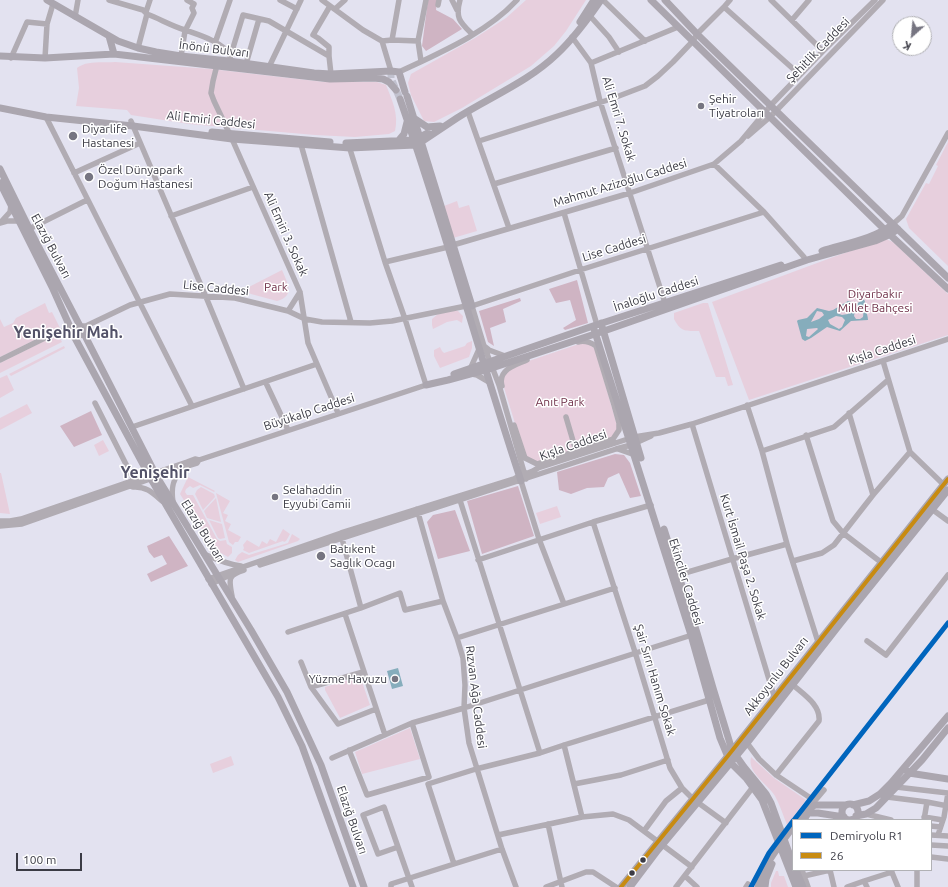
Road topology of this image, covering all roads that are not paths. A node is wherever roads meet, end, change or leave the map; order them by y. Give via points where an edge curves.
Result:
1 (78, 0) edge
2 (109, 0) edge
3 (150, 0) edge
4 (187, 0) edge
5 (230, 0) edge
6 (280, 0) edge
7 (301, 0) edge
8 (322, 0) edge
9 (345, 0) edge
10 (399, 0) edge
11 (426, 0) edge
12 (452, 0) edge
13 (460, 0) edge
14 (517, 0) edge
15 (594, 0) edge
16 (602, 0) edge
17 (651, 0) edge
18 (665, 0) edge
19 (730, 0) edge
20 (771, 0) edge
21 (810, 0) edge
22 (874, 0) edge
23 (883, 0) edge
24 (50, 2) edge
25 (724, 6) junction
26 (332, 7) junction
27 (296, 9) junction
28 (457, 10) junction
29 (147, 13) junction
30 (590, 16) junction
31 (75, 17) junction
32 (259, 19) junction
33 (792, 20) junction
34 (48, 24) junction
35 (678, 27) junction
36 (185, 31) junction
37 (286, 31) junction
38 (472, 34) junction
39 (697, 34) junction
40 (109, 36) junction
41 (572, 37) junction
42 (392, 40) junction
43 (382, 41) junction
44 (418, 41) junction
45 (645, 41) junction
46 (693, 41) junction
47 (215, 43) junction
48 (138, 48) junction
49 (823, 51) junction
50 (618, 52) junction
51 (114, 54) junction
52 (0, 56) edge
53 (181, 56) junction
54 (329, 56) junction
55 (11, 58) junction
56 (45, 58) junction
57 (230, 58) junction
58 (421, 62) junction
59 (591, 63) junction
60 (246, 64) junction
61 (217, 65) junction
62 (269, 67) junction
63 (391, 71) junction
64 (399, 72) junction
65 (331, 74) junction
66 (800, 75) junction
67 (396, 90) dead end
68 (600, 101) junction
69 (0, 105) edge
70 (774, 107) junction
71 (0, 108) edge
72 (468, 112) junction
73 (768, 114) junction
74 (46, 117) junction
75 (457, 118) junction
76 (411, 119) junction
77 (132, 123) junction
78 (440, 126) junction
79 (948, 133) edge
80 (231, 137) junction
81 (399, 140) junction
82 (418, 141) junction
83 (479, 141) junction
84 (300, 142) junction
85 (140, 143) junction
86 (349, 146) junction
87 (616, 148) junction
88 (714, 164) junction
89 (0, 169) edge
90 (74, 173) junction
91 (0, 183) edge
92 (494, 184) junction
93 (253, 187) junction
94 (630, 193) junction
95 (88, 200) junction
96 (11, 206) junction
97 (764, 212) junction
98 (564, 213) junction
99 (171, 216) junction
100 (19, 221) junction
101 (0, 223) edge
102 (895, 227) junction
103 (509, 228) junction
104 (29, 229) junction
105 (888, 232) junction
106 (451, 246) junction
107 (648, 249) junction
108 (804, 257) junction
109 (385, 262) junction
110 (580, 270) junction
111 (948, 278) edge
112 (948, 289) edge
113 (300, 292) junction
114 (206, 297) junction
115 (139, 303) junction
116 (666, 303) junction
117 (469, 306) junction
118 (288, 311) junction
119 (305, 319) junction
120 (405, 319) junction
121 (351, 322) junction
122 (597, 325) junction
123 (83, 326) junction
124 (71, 330) junction
125 (604, 331) junction
126 (596, 333) junction
127 (84, 334) junction
128 (584, 337) junction
129 (75, 338) junction
130 (948, 340) edge
131 (600, 346) junction
132 (482, 347) junction
133 (507, 358) junction
134 (0, 360) edge
135 (883, 361) junction
136 (317, 364) junction
137 (488, 366) junction
138 (470, 370) junction
139 (888, 380) junction
140 (489, 382) junction
141 (266, 383) junction
142 (426, 385) junction
143 (499, 385) junction
144 (244, 389) junction
145 (94, 403) dead end
146 (747, 405) junction
147 (192, 406) junction
148 (848, 413) junction
149 (338, 414) junction
150 (566, 417) dead end
151 (624, 421) junction
152 (692, 424) junction
153 (132, 427) junction
154 (288, 430) junction
155 (806, 435) junction
156 (633, 441) junction
157 (615, 446) junction
158 (576, 451) junction
159 (762, 451) junction
160 (910, 452) junction
161 (635, 455) junction
162 (520, 457) junction
163 (199, 460) junction
164 (187, 466) junction
165 (538, 468) junction
166 (153, 476) junction
167 (523, 477) junction
168 (134, 480) junction
169 (947, 485) edge
170 (127, 487) junction
171 (873, 495) junction
172 (459, 498) junction
173 (164, 502) junction
174 (174, 504) junction
175 (651, 505) junction
176 (933, 510) junction
177 (417, 511) junction
178 (0, 521) edge
179 (948, 521) edge
180 (593, 522) junction
181 (0, 526) edge
182 (843, 533) junction
183 (341, 535) junction
184 (539, 539) junction
185 (788, 544) junction
186 (204, 553) junction
187 (732, 559) junction
188 (478, 560) junction
189 (793, 561) junction
190 (882, 563) junction
191 (243, 566) junction
192 (233, 574) junction
193 (678, 575) junction
194 (948, 575) edge
195 (219, 578) junction
196 (209, 581) junction
197 (615, 588) junction
198 (233, 600) junction
199 (443, 601) junction
200 (564, 604) junction
201 (360, 608) junction
202 (345, 614) junction
203 (500, 624) junction
204 (288, 632) dead end
205 (694, 634) junction
206 (457, 638) junction
207 (867, 641) dead end
208 (818, 642) junction
209 (635, 652) junction
210 (301, 662) dead end
211 (363, 672) junction
212 (793, 685) junction
213 (311, 687) junction
214 (520, 690) junction
215 (774, 696) junction
216 (709, 700) junction
217 (464, 708) junction
218 (376, 709) junction
219 (948, 716) edge
220 (655, 717) junction
221 (412, 723) junction
222 (948, 728) edge
223 (385, 735) junction
224 (747, 743) junction
225 (564, 744) junction
226 (349, 750) junction
227 (540, 753) junction
228 (734, 753) junction
229 (332, 758) dead end
230 (729, 759) junction
231 (668, 760) junction
232 (476, 769) junction
233 (906, 771) junction
234 (776, 775) junction
235 (948, 779) edge
236 (574, 784) junction
237 (753, 787) junction
238 (896, 787) junction
239 (682, 788) junction
240 (824, 790) dead end
241 (948, 793) edge
242 (887, 796) junction
243 (695, 800) junction
244 (927, 802) junction
245 (850, 805) junction
246 (947, 806) edge
247 (811, 807) junction
248 (582, 817) junction
249 (867, 817) edge
250 (851, 818) edge
251 (799, 819) edge
252 (805, 819) edge
253 (883, 819) edge
254 (924, 819) edge
255 (932, 819) edge
256 (943, 820) junction
257 (726, 823) junction
258 (548, 824) junction
259 (932, 826) edge
260 (940, 827) junction
261 (644, 831) junction
262 (778, 833) junction
263 (791, 834) edge
264 (498, 835) junction
265 (932, 835) edge
266 (938, 835) junction
267 (948, 836) edge
268 (660, 843) junction
269 (932, 845) edge
270 (948, 846) edge
271 (398, 847) junction
272 (502, 849) junction
273 (932, 857) edge
274 (772, 859) junction
275 (948, 859) edge
276 (792, 862) edge
277 (454, 864) junction
278 (692, 867) junction
279 (796, 871) edge
280 (802, 871) edge
281 (826, 871) edge
282 (830, 871) edge
283 (891, 871) edge
284 (917, 871) edge
285 (685, 876) junction
286 (804, 876) junction
287 (409, 878) junction
288 (866, 884) edge
289 (561, 885) edge
290 (353, 887) edge
291 (364, 887) edge
292 (392, 887) edge
293 (412, 887) edge
294 (516, 887) edge
295 (546, 887) edge
296 (616, 887) edge
297 (621, 887) edge
298 (630, 887) edge
299 (676, 887) edge
300 (697, 887) edge
301 (758, 887) edge
302 (765, 887) edge
303 (796, 887) edge
304 (803, 887) edge
305 (808, 887) edge
306 (834, 887) edge
307 (847, 887) edge
308 (898, 887) edge
309 (916, 887) edge

1 - 31 street
2 - 29 street
3 - 29 street
4 - 36 street via 194,4 194,13
5 - 47 street
6 - 27 street
7 - 27 street
8 - 26 street
9 - 26 street
10 - 42 street
11 - 44 street
12 - 28 street
13 - 28 street
14 - 38 street via 506,12
15 - 41 main road
16 - 30 main road
16 - 45 street
17 - 35 main road
18 - 39 main road
19 - 25 street
20 - 33 street
21 - 33 street
22 - 49 street, Şehitlik Caddesi
23 - 70 street, Şehitlik Caddesi
24 - 31 main road, İnönü Bulvarı
24 - 34 street
25 - 39 street
25 - 66 street
26 - 43 street via 362,30
26 - 54 street via 312,35 329,47
27 - 37 street
28 - 38 street via 461,23
29 - 36 street
29 - 48 street
30 - 41 main road
30 - 50 street via 609,37
31 - 40 main road, İnönü Bulvarı
32 - 37 street via 269,21
32 - 57 street via 243,15
32 - 60 street
33 - 49 street
34 - 55 street via 27,22
34 - 56 street
35 - 45 street
35 - 46 main road
36 - 47 street
36 - 53 street
37 - 54 street
37 - 62 street
38 - 58 street
39 - 46 street
39 - 70 main road
40 - 48 main road, İnönü Bulvarı
40 - 51 main road
41 - 59 street, Ali Emri 7. Sokak
41 - 72 main road via 541,68
42 - 43 street
42 - 44 street
43 - 63 street
44 - 58 street
45 - 50 street
46 - 68 street via 645,86
46 - 73 main road
47 - 57 street via 227,49
48 - 53 main road, İnönü Bulvarı
49 - 66 street, Şehitlik Caddesi
50 - 59 street
51 - 56 main road
51 - 61 main road
52 - 55 main road
53 - 57 main road, İnönü Bulvarı
54 - 65 street
55 - 56 main road
57 - 60 main road, İnönü Bulvarı
58 - 64 street
59 - 68 street, Ali Emri 7. Sokak
60 - 62 main road, İnönü Bulvarı
61 - 67 main road via 330,79 379,78 389,82
61 - 80 street, Ali Emiri 3. Sokak via 211,93
62 - 65 main road, İnönü Bulvarı
63 - 64 main road, İnönü Bulvarı
63 - 65 main road, İnönü Bulvarı
64 - 76 main road
66 - 70 street, Şehitlik Caddesi
68 - 83 street
68 - 87 street, Ali Emri 7. Sokak
69 - 77 main road, Ali Emiri Caddesi
70 - 73 street, Şehitlik Caddesi
70 - 102 main road
71 - 74 main road
72 - 75 main road
72 - 83 street
73 - 88 street, Mahmut Azizoğlu Caddesi
73 - 105 main road
74 - 77 main road
74 - 90 street
75 - 78 main road via 450,119
75 - 82 main road
76 - 78 main road via 427,127
76 - 81 main road
76 - 82 main road
77 - 80 main road, Ali Emiri Caddesi
77 - 85 street
78 - 82 main road
79 - 102 street
80 - 84 main road, Ali Emiri Caddesi
80 - 93 street, Ali Emiri 3. Sokak
81 - 82 main road, Ali Emiri Caddesi
81 - 86 main road, Ali Emiri Caddesi
82 - 86 main road
82 - 106 main road
83 - 92 street
84 - 86 main road, Ali Emiri Caddesi
84 - 121 street
85 - 90 street
85 - 99 street
86 - 109 street
87 - 92 street
87 - 94 street, Ali Emri 7. Sokak
88 - 94 street, Mahmut Azizoğlu Caddesi
88 - 97 street
89 - 104 main road, Elazığ Bulvarı
90 - 95 street
91 - 96 main road, Elazığ Bulvarı
92 - 103 street
93 - 99 street
93 - 113 street, Ali Emiri 3. Sokak
94 - 98 street, Mahmut Azizoğlu Caddesi
94 - 107 street, Ali Emri 7. Sokak
95 - 104 street
95 - 115 street
96 - 100 main road, Elazığ Bulvarı
96 - 101 street via 10,212
97 - 107 street, Lise Caddesi
97 - 108 street
98 - 103 street, Mahmut Azizoğlu Caddesi
98 - 110 street, Ekinciler Caddesi
99 - 114 street
100 - 101 street
100 - 124 main road, Elazığ Bulvarı
102 - 105 main road, İnaloğlu Caddesi
102 - 111 main road
103 - 106 street, Mahmut Azizoğlu Caddesi
104 - 123 main road, Elazığ Bulvarı
105 - 108 main road, İnaloğlu Caddesi
105 - 112 main road
105 - 125 main road, İnaloğlu Caddesi via 875,241 807,260
106 - 109 street, Mahmut Azizoğlu Caddesi
106 - 117 main road
107 - 110 street, Lise Caddesi
107 - 116 street, Ali Emri 7. Sokak
108 - 116 main road, İnaloğlu Caddesi
109 - 120 street
110 - 117 street, Lise Caddesi
110 - 122 street, Ekinciler Caddesi
113 - 118 street
113 - 119 street, Ali Emiri 3. Sokak
114 - 115 street, Lise Caddesi via 170,294
114 - 118 street, Lise Caddesi via 235,298
114 - 144 street
115 - 123 street, Lise Caddesi
115 - 147 street
116 - 122 main road, İnaloğlu Caddesi
117 - 120 street, Lise Caddesi
117 - 132 main road
118 - 119 street, Lise Caddesi
119 - 121 street, Lise Caddesi
119 - 136 street, Ali Emiri 3. Sokak via 308,343
120 - 121 street, Lise Caddesi via 370,323
120 - 142 street
122 - 125 main road, Ekinciler Caddesi
122 - 126 main road, Ekinciler Caddesi
122 - 133 main road, İnaloğlu Caddesi
123 - 124 street, Lise Caddesi
123 - 127 main road, Elazığ Bulvarı
124 - 129 main road, Elazığ Bulvarı
124 - 134 street, Lise Caddesi via 57,332
125 - 126 main road, İnaloğlu Caddesi
125 - 156 main road, Ekinciler Caddesi
126 - 128 main road, İnaloğlu Caddesi
126 - 131 main road, Ekinciler Caddesi
127 - 129 street
127 - 153 main road, Elazığ Bulvarı
128 - 131 street
128 - 133 main road, İnaloğlu Caddesi
129 - 166 main road, Elazığ Bulvarı
130 - 135 street, Kışla Caddesi
131 - 151 main road, Ekinciler Caddesi
132 - 133 street
132 - 137 main road
132 - 138 street
133 - 137 main road
133 - 143 street via 500,372
135 - 139 street
135 - 146 street, Kışla Caddesi
136 - 141 street
136 - 149 street, Ali Emiri 3. Sokak
137 - 138 main road
137 - 140 main road
137 - 143 street
138 - 140 street
138 - 142 main road
139 - 148 street
139 - 160 street
140 - 167 main road
141 - 144 street
141 - 154 street
142 - 149 street, Büyükalp Caddesi
143 - 162 street
144 - 147 street
145 - 168 street
146 - 152 street, Kışla Caddesi
146 - 159 street
147 - 153 street
148 - 155 street via 834,427
148 - 171 street
149 - 154 street, Büyükalp Caddesi
150 - 158 street
151 - 156 main road, Ekinciler Caddesi
151 - 157 street
152 - 156 street, Kışla Caddesi
152 - 187 street, Kurt İsmail Paşa 2. Sokak
153 - 166 main road, Elazığ Bulvarı
154 - 163 street, Büyükalp Caddesi
155 - 159 street
155 - 182 street via 833,521
156 - 157 street, Kışla Caddesi
156 - 161 main road, Ekinciler Caddesi
156 - 193 main road, Ekinciler Caddesi
157 - 161 street
157 - 165 street, Kışla Caddesi
157 - 167 street
158 - 158 street via 613,439 619,430 596,346 582,341 510,366 501,382 525,458 537,464
159 - 185 street
160 - 169 street
160 - 171 street
161 - 175 main road, Ekinciler Caddesi
162 - 165 street
162 - 167 street
163 - 164 street, Büyükalp Caddesi
163 - 166 street, Büyükalp Caddesi via 187,462
164 - 166 street, Büyükalp Caddesi
164 - 174 street via 173,482
165 - 167 street, Kışla Caddesi
166 - 168 street
166 - 170 street
166 - 173 main road, Elazığ Bulvarı
166 - 174 main road, Elazığ Bulvarı
167 - 172 street, Kışla Caddesi
167 - 184 street
168 - 178 street via 21,519
169 - 176 main road, Akkoyunlu Bulvarı
169 - 190 main road, Akkoyunlu Bulvarı
170 - 173 street via 146,488
170 - 181 street via 22,524
171 - 182 street
172 - 177 street, Kışla Caddesi
172 - 188 street
173 - 196 main road, Elazığ Bulvarı
174 - 186 main road, Elazığ Bulvarı
175 - 180 street
175 - 205 main road, Ekinciler Caddesi
176 - 179 street
176 - 212 main road, Akkoyunlu Bulvarı
177 - 183 street, Kışla Caddesi
177 - 199 street, Rızvan Ağa Caddesi
180 - 184 street
180 - 197 street, Şair Sırrı Hanım Sokak
182 - 189 street via 834,545 822,553
182 - 190 street
183 - 191 street, Kışla Caddesi
183 - 192 street
183 - 201 street
184 - 188 street
184 - 200 street
185 - 187 street
185 - 189 street
186 - 191 street via 228,564
186 - 195 main road, Elazığ Bulvarı
187 - 193 street
187 - 215 street, Kurt İsmail Paşa 2. Sokak
188 - 203 street
189 - 208 street
190 - 208 main road, Akkoyunlu Bulvarı
191 - 195 street, Kışla Caddesi
192 - 195 street
192 - 198 street via 229,583
193 - 205 main road, Ekinciler Caddesi
194 - 207 street via 886,655
195 - 196 street, Kışla Caddesi
195 - 198 main road, Elazığ Bulvarı
196 - 290 main road, Elazığ Bulvarı via 278,697 302,746
197 - 200 street
197 - 209 street, Şair Sırrı Hanım Sokak
198 - 291 main road, Elazığ Bulvarı via 287,692 321,765
199 - 201 street via 405,610 400,593
199 - 206 street, Rızvan Ağa Caddesi
200 - 203 street
201 - 202 street
202 - 204 street
202 - 211 street
203 - 206 street
203 - 214 street
205 - 209 street
205 - 216 main road, Ekinciler Caddesi
205 - 228 main road, Ekinciler Caddesi
206 - 217 street, Rızvan Ağa Caddesi via 463,658
208 - 215 main road, Akkoyunlu Bulvarı
209 - 214 street
209 - 220 street, Şair Sırrı Hanım Sokak
210 - 213 street
211 - 213 street
211 - 218 street
212 - 224 main road, Akkoyunlu Bulvarı
212 - 234 street via 813,702 819,721
213 - 218 street via 338,724
214 - 217 street
214 - 227 street
215 - 228 main road, Akkoyunlu Bulvarı
216 - 220 street
216 - 230 main road, Ekinciler Caddesi
217 - 221 street
217 - 232 street, Rızvan Ağa Caddesi
218 - 223 street
219 - 233 main road
220 - 225 street
220 - 231 street, Şair Sırrı Hanım Sokak
221 - 223 street
221 - 226 street via 429,777 367,795
222 - 233 main road
223 - 226 street
224 - 228 main road, Akkoyunlu Bulvarı
224 - 234 street
225 - 227 street
225 - 236 street
226 - 229 street
227 - 232 street
228 - 230 main road, Akkoyunlu Bulvarı
228 - 262 main road, Ekinciler Caddesi via 771,803
230 - 237 main road, Ekinciler Caddesi
230 - 243 main road, Akkoyunlu Bulvarı
231 - 236 street via 621,775
231 - 239 street, Şair Sırrı Hanım Sokak
232 - 264 street, Rızvan Ağa Caddesi
232 - 277 street via 428,784
233 - 235 main road
233 - 238 main road
233 - 245 main road via 869,801
234 - 247 street
236 - 248 street
237 - 257 street
237 - 262 main road, Ekinciler Caddesi
238 - 241 street
238 - 242 main road
239 - 243 street, Şair Sırrı Hanım Sokak
239 - 261 street via 666,801
240 - 247 street
241 - 246 street
242 - 244 street
242 - 249 main road
243 - 257 street, Şair Sırrı Hanım Sokak
243 - 268 main road, Akkoyunlu Bulvarı
244 - 246 street
244 - 254 street
245 - 247 main road
245 - 250 main road via 857,812
245 - 250 main road via 842,810
246 - 256 street
247 - 250 main road via 818,813
247 - 251 main road
247 - 252 main road
248 - 258 street
248 - 261 street via 613,814 629,820
249 - 250 main road
249 - 253 street
255 - 256 street
256 - 260 street
257 - 278 street
258 - 264 street
258 - 289 street
259 - 260 street
260 - 266 street
261 - 268 street
262 - 276 main road
262 - 303 main road
263 - 274 main road
264 - 272 street, Rızvan Ağa Caddesi
265 - 266 street
266 - 267 street
268 - 278 street
268 - 297 main road, Akkoyunlu Bulvarı
268 - 298 main road, Akkoyunlu Bulvarı
269 - 270 street
271 - 271 street via 378,854 363,815 384,807
271 - 287 street
272 - 277 street
272 - 294 street, Rızvan Ağa Caddesi
273 - 275 street
274 - 301 main road via 760,878
274 - 302 main road
277 - 287 street
278 - 285 street
279 - 304 main road
280 - 286 street
281 - 286 street
282 - 306 street
283 - 288 street
283 - 308 street
284 - 309 street
285 - 299 street
285 - 300 street
286 - 305 street
287 - 292 street via 390,884
287 - 293 street
288 - 307 street
289 - 295 street
289 - 296 street via 586,872 593,872

